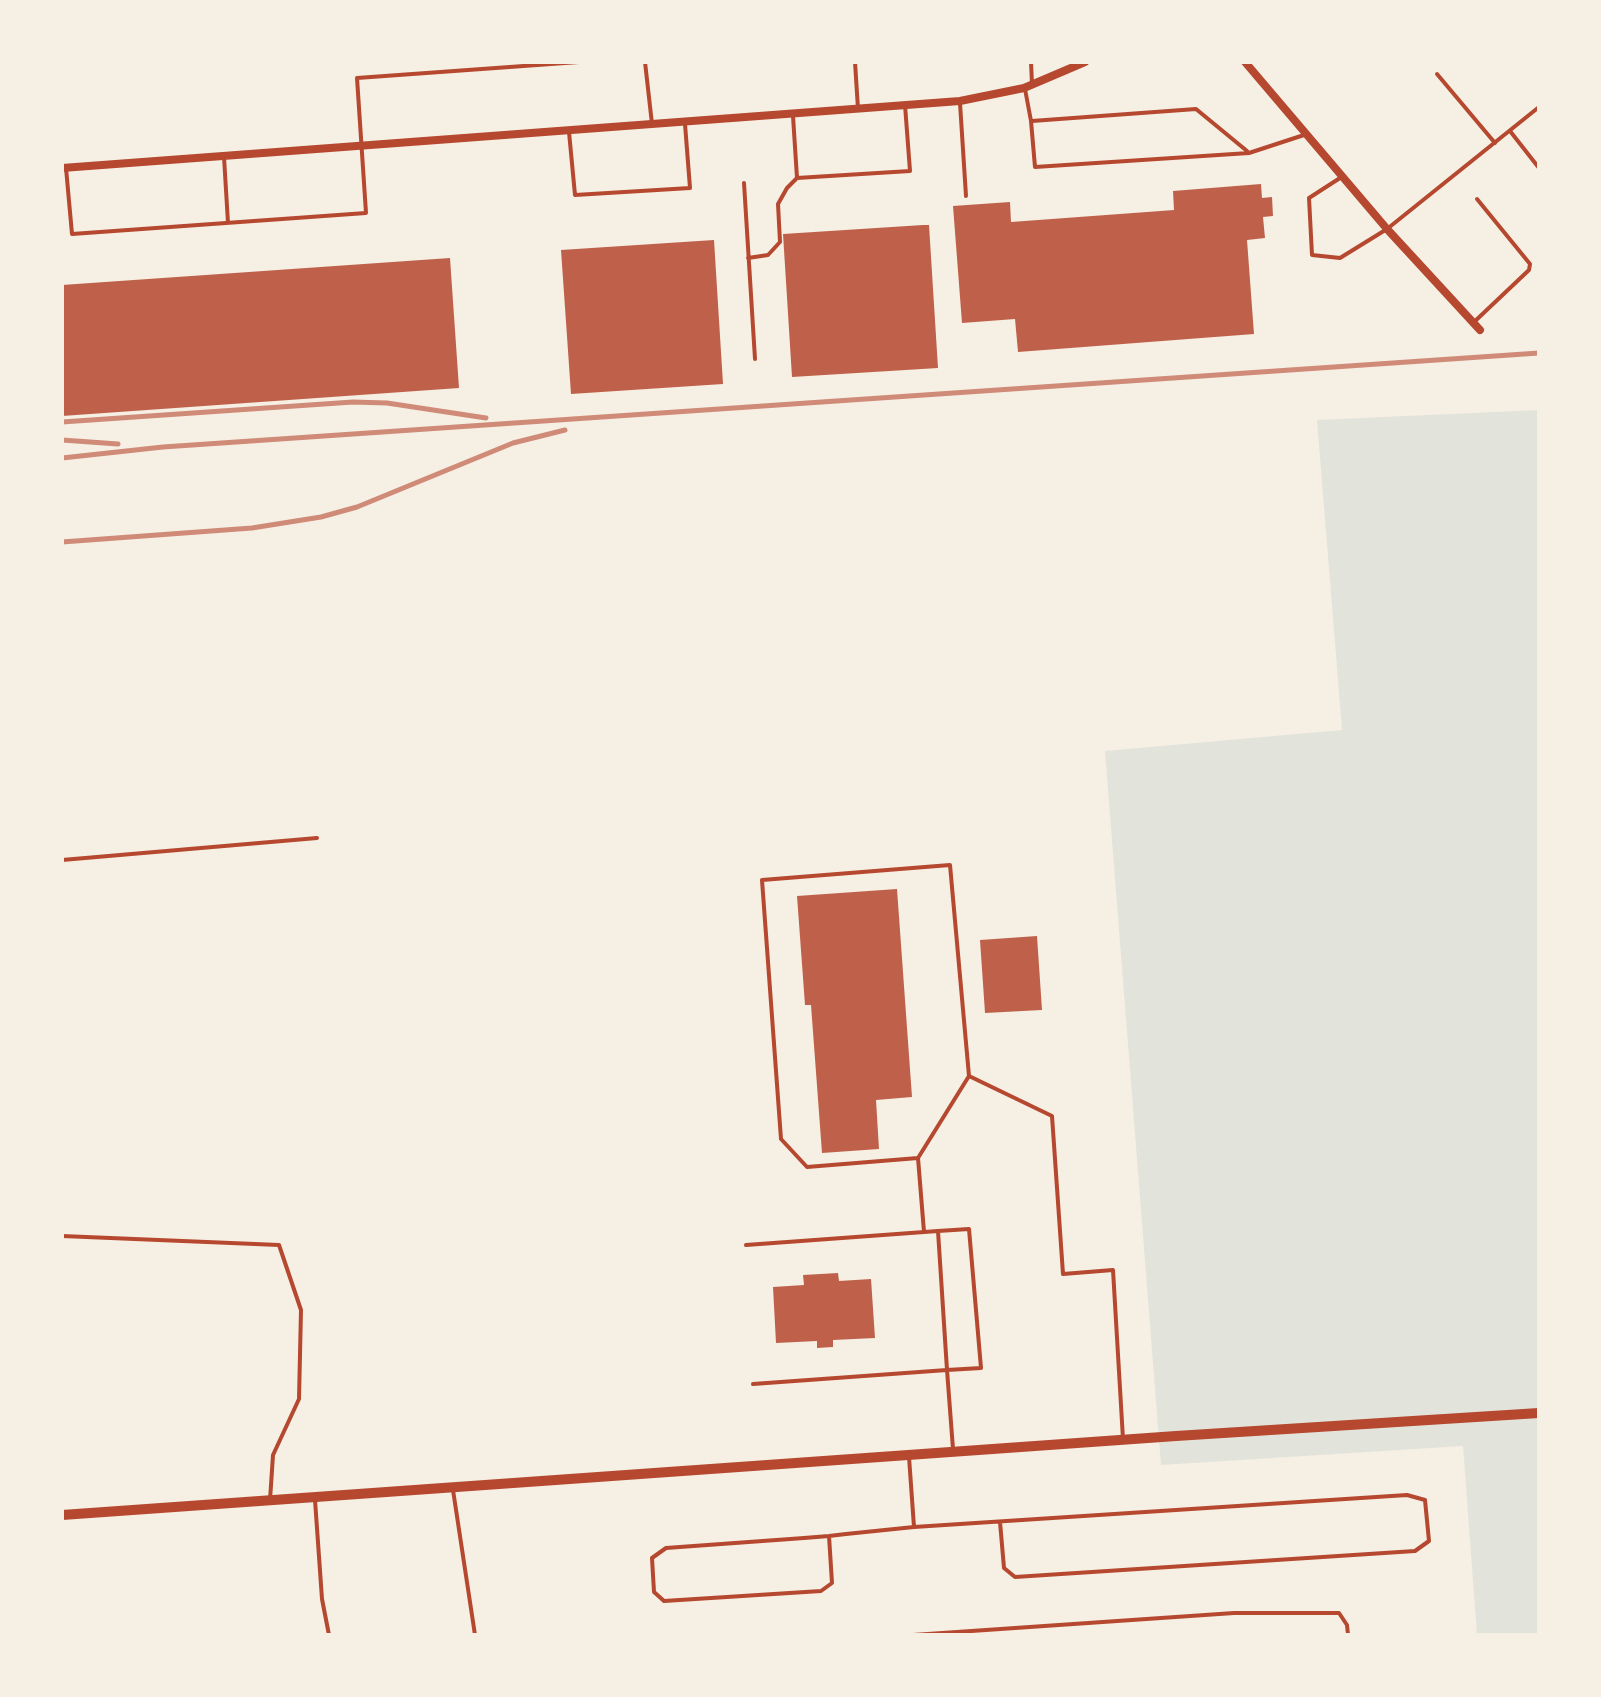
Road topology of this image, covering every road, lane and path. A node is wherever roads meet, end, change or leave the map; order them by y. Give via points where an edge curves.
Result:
1 (579, 62) edge
2 (645, 62) edge
3 (855, 62) edge
4 (1031, 62) edge
5 (1085, 62) edge
6 (1245, 62) edge
7 (1437, 74) dead end
8 (1028, 87) junction
9 (960, 101) junction
10 (905, 105) junction
11 (1539, 107) edge
12 (858, 109) junction
13 (793, 113) junction
14 (685, 121) junction
15 (1031, 121) junction
16 (652, 124) junction
17 (569, 130) junction
18 (1510, 131) junction
19 (1306, 134) junction
20 (1495, 143) junction
21 (362, 145) junction
22 (1249, 153) junction
23 (224, 155) junction
24 (64, 168) edge
25 (1539, 168) edge
26 (1342, 176) junction
27 (797, 178) junction
28 (744, 183) dead end
29 (966, 196) dead end
30 (1477, 199) dead end
31 (228, 223) junction
32 (1387, 229) junction
33 (748, 258) junction
34 (1477, 326) joint
35 (755, 359) dead end
36 (317, 838) dead end
37 (62, 860) edge
38 (969, 1076) junction
39 (918, 1158) junction
40 (938, 1231) junction
41 (924, 1232) junction
42 (62, 1236) edge
43 (746, 1245) dead end
44 (947, 1370) junction
45 (753, 1384) dead end
46 (1539, 1413) edge
47 (1123, 1440) junction
48 (953, 1452) junction
49 (909, 1455) junction
50 (453, 1488) junction
51 (315, 1497) junction
52 (270, 1500) junction
53 (62, 1515) edge
54 (1000, 1522) junction
55 (914, 1527) junction
56 (829, 1536) junction
57 (329, 1635) edge
58 (475, 1635) edge
59 (913, 1635) edge
60 (1348, 1635) edge

1 - 21 lane via 357,78
2 - 16 lane
3 - 12 lane
4 - 8 lane
5 - 8 street
6 - 19 street
7 - 20 lane
8 - 9 street
8 - 15 lane
9 - 10 street
9 - 29 lane
10 - 12 street
10 - 27 lane via 910,171
11 - 18 lane
12 - 13 street
13 - 14 street
13 - 27 lane
14 - 16 street
14 - 17 lane via 690,188 575,195
15 - 22 lane via 1196,109
15 - 22 lane via 1035,167
16 - 17 street
17 - 21 street
18 - 20 lane
18 - 25 lane
19 - 22 lane
19 - 26 street
20 - 32 lane
21 - 23 street
21 - 31 lane via 366,213
23 - 24 street
23 - 31 lane
24 - 31 lane via 72,234
26 - 32 street
26 - 32 lane via 1309,198 1312,255 1340,258
27 - 33 lane via 778,204 780,242 768,255
28 - 33 lane
30 - 34 lane via 1530,264
32 - 34 street
33 - 35 lane
36 - 37 lane
38 - 39 lane
38 - 39 lane via 950,865 762,880 781,1139 807,1167
38 - 47 lane via 1052,1116 1063,1274 1113,1270
39 - 41 lane
40 - 41 lane
40 - 44 lane
40 - 44 lane via 969,1229 981,1368
41 - 43 lane
42 - 52 lane via 279,1245 301,1310 299,1399 273,1455
44 - 45 lane
44 - 48 lane
46 - 47 street
47 - 48 street
48 - 49 street
49 - 50 street
49 - 55 lane
50 - 51 street
50 - 58 lane
51 - 52 street
51 - 57 lane
52 - 53 street
54 - 54 lane via 1407,1495 1425,1500 1429,1541 1415,1551 1015,1577 1004,1568
54 - 55 lane
55 - 56 lane
56 - 56 lane via 666,1548 652,1558 654,1592 664,1601 821,1591 832,1583
59 - 60 lane via 1234,1613 1339,1613

